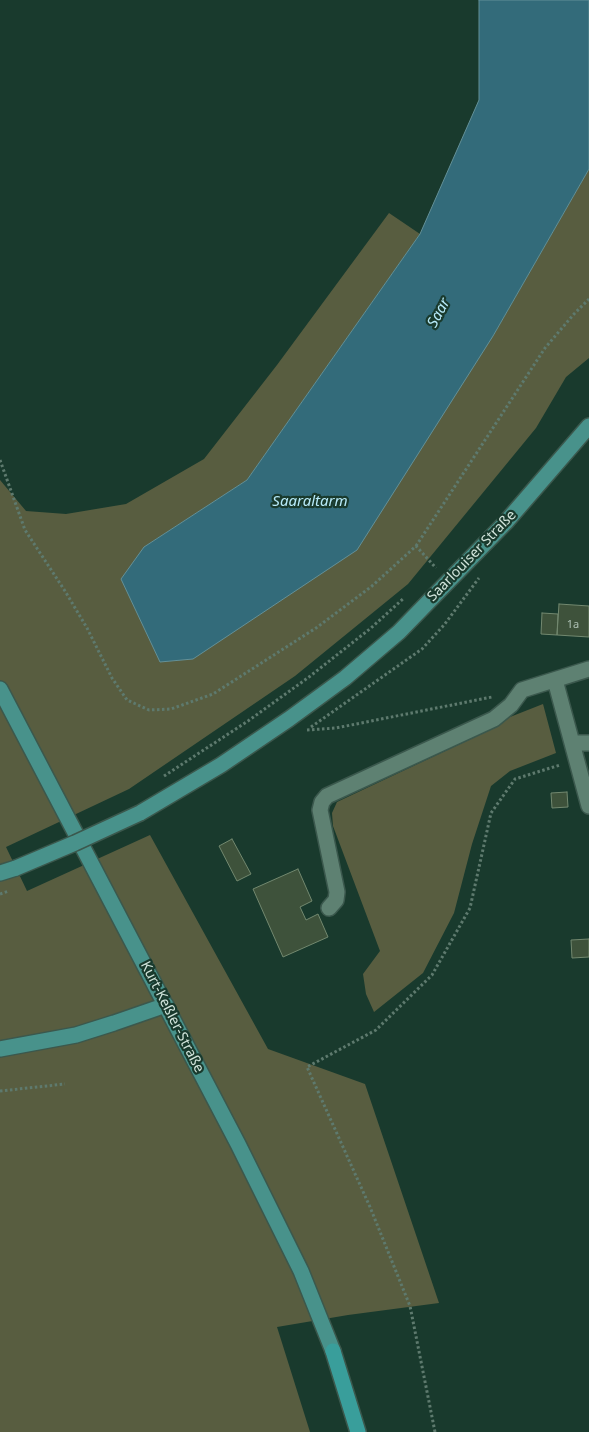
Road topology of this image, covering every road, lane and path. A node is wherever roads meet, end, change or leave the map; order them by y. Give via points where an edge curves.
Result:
1 (589, 299) edge
2 (589, 426) edge
3 (0, 460) edge
4 (416, 546) junction
5 (448, 582) junction
6 (408, 595) dead end
7 (589, 669) edge
8 (555, 680) junction
9 (0, 688) edge
10 (492, 696) dead end
11 (307, 730) dead end
12 (573, 743) junction
13 (589, 743) edge
14 (577, 759) junction
15 (157, 780) dead end
16 (589, 806) edge
17 (0, 873) edge
18 (329, 908) dead end
19 (166, 1005) junction
20 (0, 1048) edge
21 (65, 1084) dead end
22 (0, 1091) edge
23 (333, 1351) joint
24 (358, 1432) edge
25 (435, 1432) edge

1 - 4 path via 545,348
2 - 5 main road, Saarlouiser Straße via 506,522
3 - 4 path via 25,530 65,590 112,678 127,700 149,710 171,709 213,694 316,628 372,586
4 - 5 path
5 - 17 main road, Saarlouiser Straße, bridge via 399,632 345,678 228,760 140,813
6 - 15 path via 309,677
7 - 8 street
8 - 12 street
8 - 18 street via 522,690 511,705 494,719 328,796 322,802 320,810 337,892 336,900
9 - 19 main road, Kurt-Keßler-Straße
10 - 11 path via 336,728
12 - 13 street
12 - 14 street
14 - 16 street
14 - 25 path via 515,780 491,813 470,908 432,975 376,1030 307,1067 410,1306
19 - 20 main road via 76,1035
19 - 23 main road, Kurt-Keßler-Straße via 301,1272
21 - 22 path
23 - 24 highway

